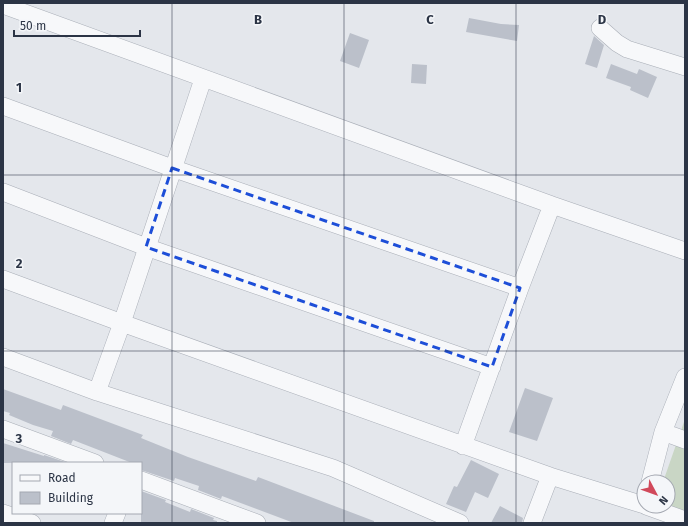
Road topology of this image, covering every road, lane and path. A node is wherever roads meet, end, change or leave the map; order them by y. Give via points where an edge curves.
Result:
1 (3, 5) edge
2 (600, 28) dead end
3 (685, 67) edge
4 (203, 79) junction
5 (3, 106) edge
6 (172, 168) junction
7 (3, 192) edge
8 (552, 205) junction
9 (146, 247) junction
10 (685, 251) edge
11 (3, 279) edge
12 (520, 288) junction
13 (122, 323) junction
14 (3, 357) edge
15 (492, 367) junction
16 (685, 377) edge
17 (97, 392) junction
18 (3, 429) edge
19 (663, 432) junction
20 (685, 440) edge
21 (463, 446) junction
22 (92, 462) edge
23 (652, 474) edge
24 (550, 476) junction
25 (142, 480) edge
26 (636, 503) edge
27 (3, 512) edge
28 (669, 514) edge
29 (685, 520) edge
30 (32, 523) edge
31 (257, 523) edge
32 (460, 523) edge
33 (532, 523) edge

1 - 4 street
2 - 3 street via 628,49
4 - 6 street
4 - 8 street
5 - 6 street
6 - 9 street
6 - 12 street
7 - 9 street
8 - 10 street
8 - 12 street
9 - 13 street
9 - 15 street
11 - 13 street
12 - 15 street
13 - 17 street
13 - 21 street
14 - 17 street
15 - 21 street
16 - 19 street
17 - 32 street via 333,468
18 - 22 street
19 - 20 street
19 - 23 street
21 - 24 street
24 - 26 street
24 - 33 street
25 - 31 street
27 - 30 street
28 - 29 street

